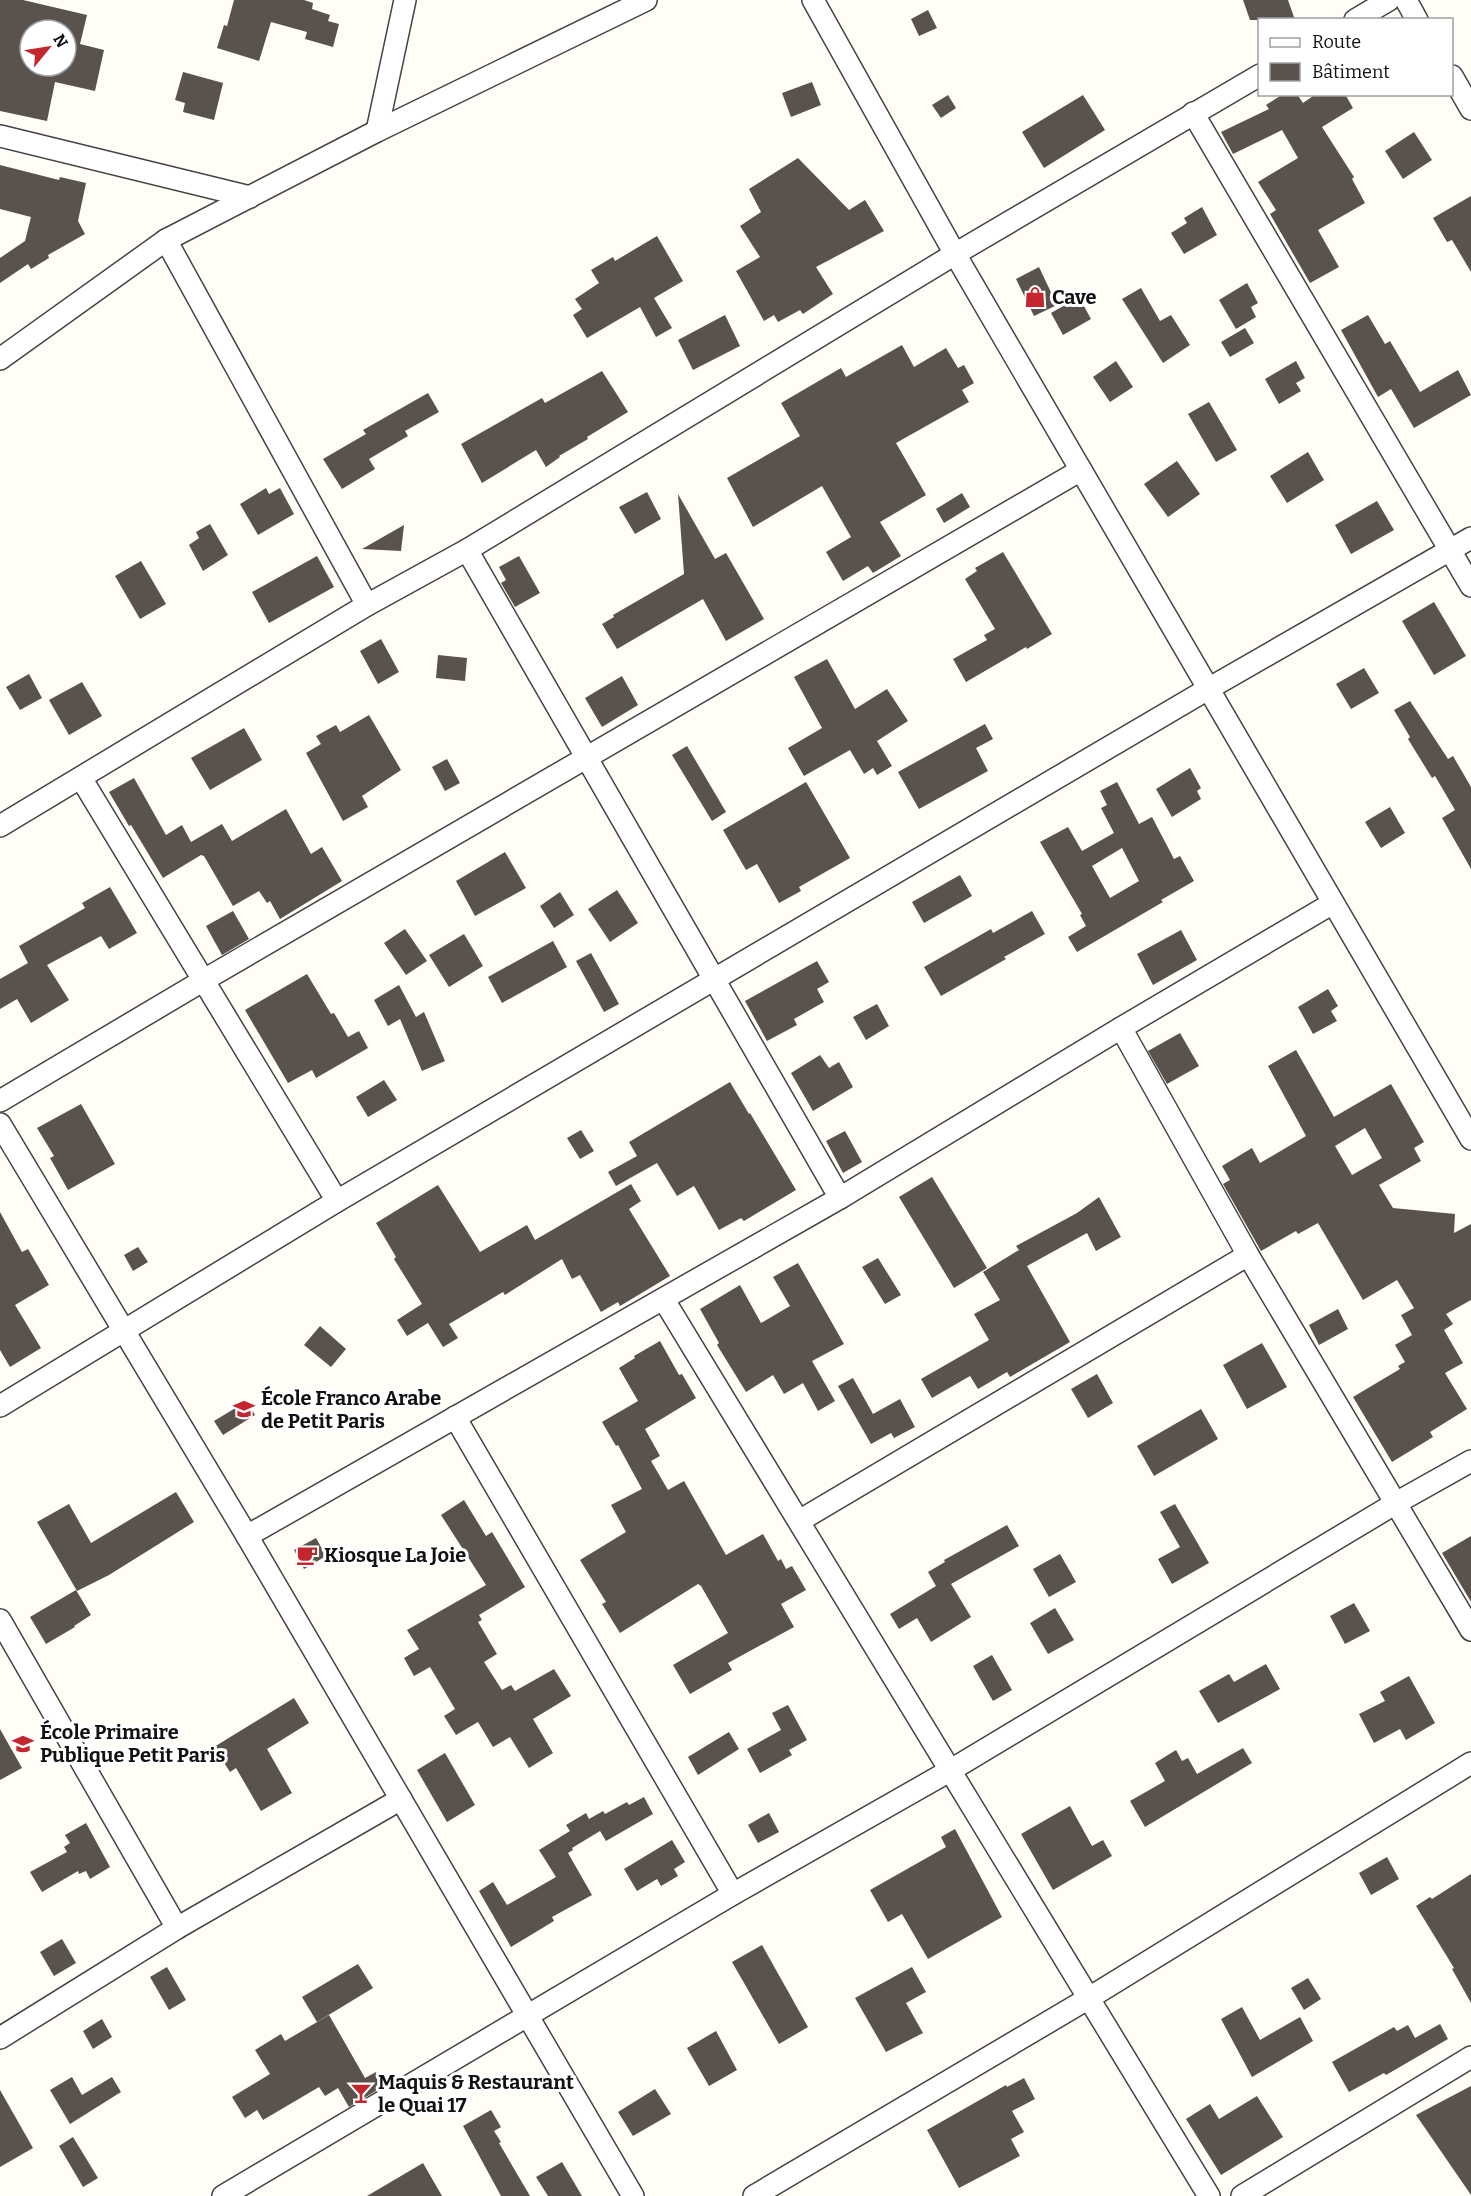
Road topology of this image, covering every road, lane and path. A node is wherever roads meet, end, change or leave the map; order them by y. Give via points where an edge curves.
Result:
1 (405, 0) edge
2 (646, 0) edge
3 (813, 0) edge
4 (1389, 0) edge
5 (1406, 0) edge
6 (1358, 18) edge
7 (1416, 18) edge
8 (1258, 76) edge
9 (1453, 78) edge
10 (1471, 109) edge
11 (1193, 113) junction
12 (377, 131) junction
13 (0, 136) edge
14 (250, 197) junction
15 (166, 240) junction
16 (955, 254) junction
17 (0, 359) edge
18 (1081, 470) junction
19 (1471, 538) edge
20 (467, 550) junction
21 (1450, 551) junction
22 (1471, 586) edge
23 (367, 605) junction
24 (1208, 689) junction
25 (586, 757) junction
26 (81, 778) junction
27 (0, 826) edge
28 (1334, 903) junction
29 (204, 980) junction
30 (714, 981) junction
31 (1121, 1028) junction
32 (0, 1101) edge
33 (0, 1124) edge
34 (1471, 1139) edge
35 (840, 1198) junction
36 (337, 1201) junction
37 (1248, 1255) junction
38 (664, 1300) junction
39 (124, 1331) junction
40 (0, 1406) edge
41 (455, 1417) junction
42 (1471, 1461) edge
43 (1396, 1503) junction
44 (799, 1521) junction
45 (247, 1536) junction
46 (0, 1620) edge
47 (1471, 1630) edge
48 (1471, 1762) edge
49 (951, 1770) junction
50 (401, 1799) junction
51 (733, 1894) junction
52 (177, 1928) junction
53 (1089, 1998) junction
54 (528, 2015) junction
55 (0, 2038) edge
56 (1471, 2057) edge
57 (223, 2196) edge
58 (633, 2196) edge
59 (754, 2196) edge
60 (1209, 2196) edge
61 (1242, 2196) edge

1 - 12 street
2 - 12 street
3 - 16 street
4 - 6 street
5 - 7 street
8 - 11 street
9 - 10 street
11 - 16 street
11 - 21 street
12 - 14 street
13 - 14 street
14 - 15 street
15 - 17 street
15 - 23 street
16 - 18 street
16 - 20 street
18 - 24 street
18 - 25 street
19 - 21 street
20 - 23 street
20 - 25 street
21 - 22 street
21 - 24 street
23 - 26 street
24 - 28 street
24 - 30 street
25 - 29 street
25 - 30 street
26 - 27 street
26 - 29 street
28 - 31 street
28 - 34 street
29 - 32 street
29 - 36 street
30 - 35 street
30 - 36 street
31 - 35 street
31 - 37 street
33 - 39 street
35 - 38 street
36 - 39 street
37 - 43 street
37 - 44 street
38 - 41 street
38 - 44 street
39 - 40 street
39 - 45 street
41 - 45 street
41 - 51 street
42 - 43 street
43 - 47 street
43 - 49 street
44 - 49 street
45 - 50 street
46 - 52 street
48 - 53 street
49 - 51 street
49 - 53 street
50 - 52 street
50 - 54 street
51 - 54 street
52 - 55 street
53 - 59 street
53 - 60 street
54 - 57 street
54 - 58 street
56 - 61 street

